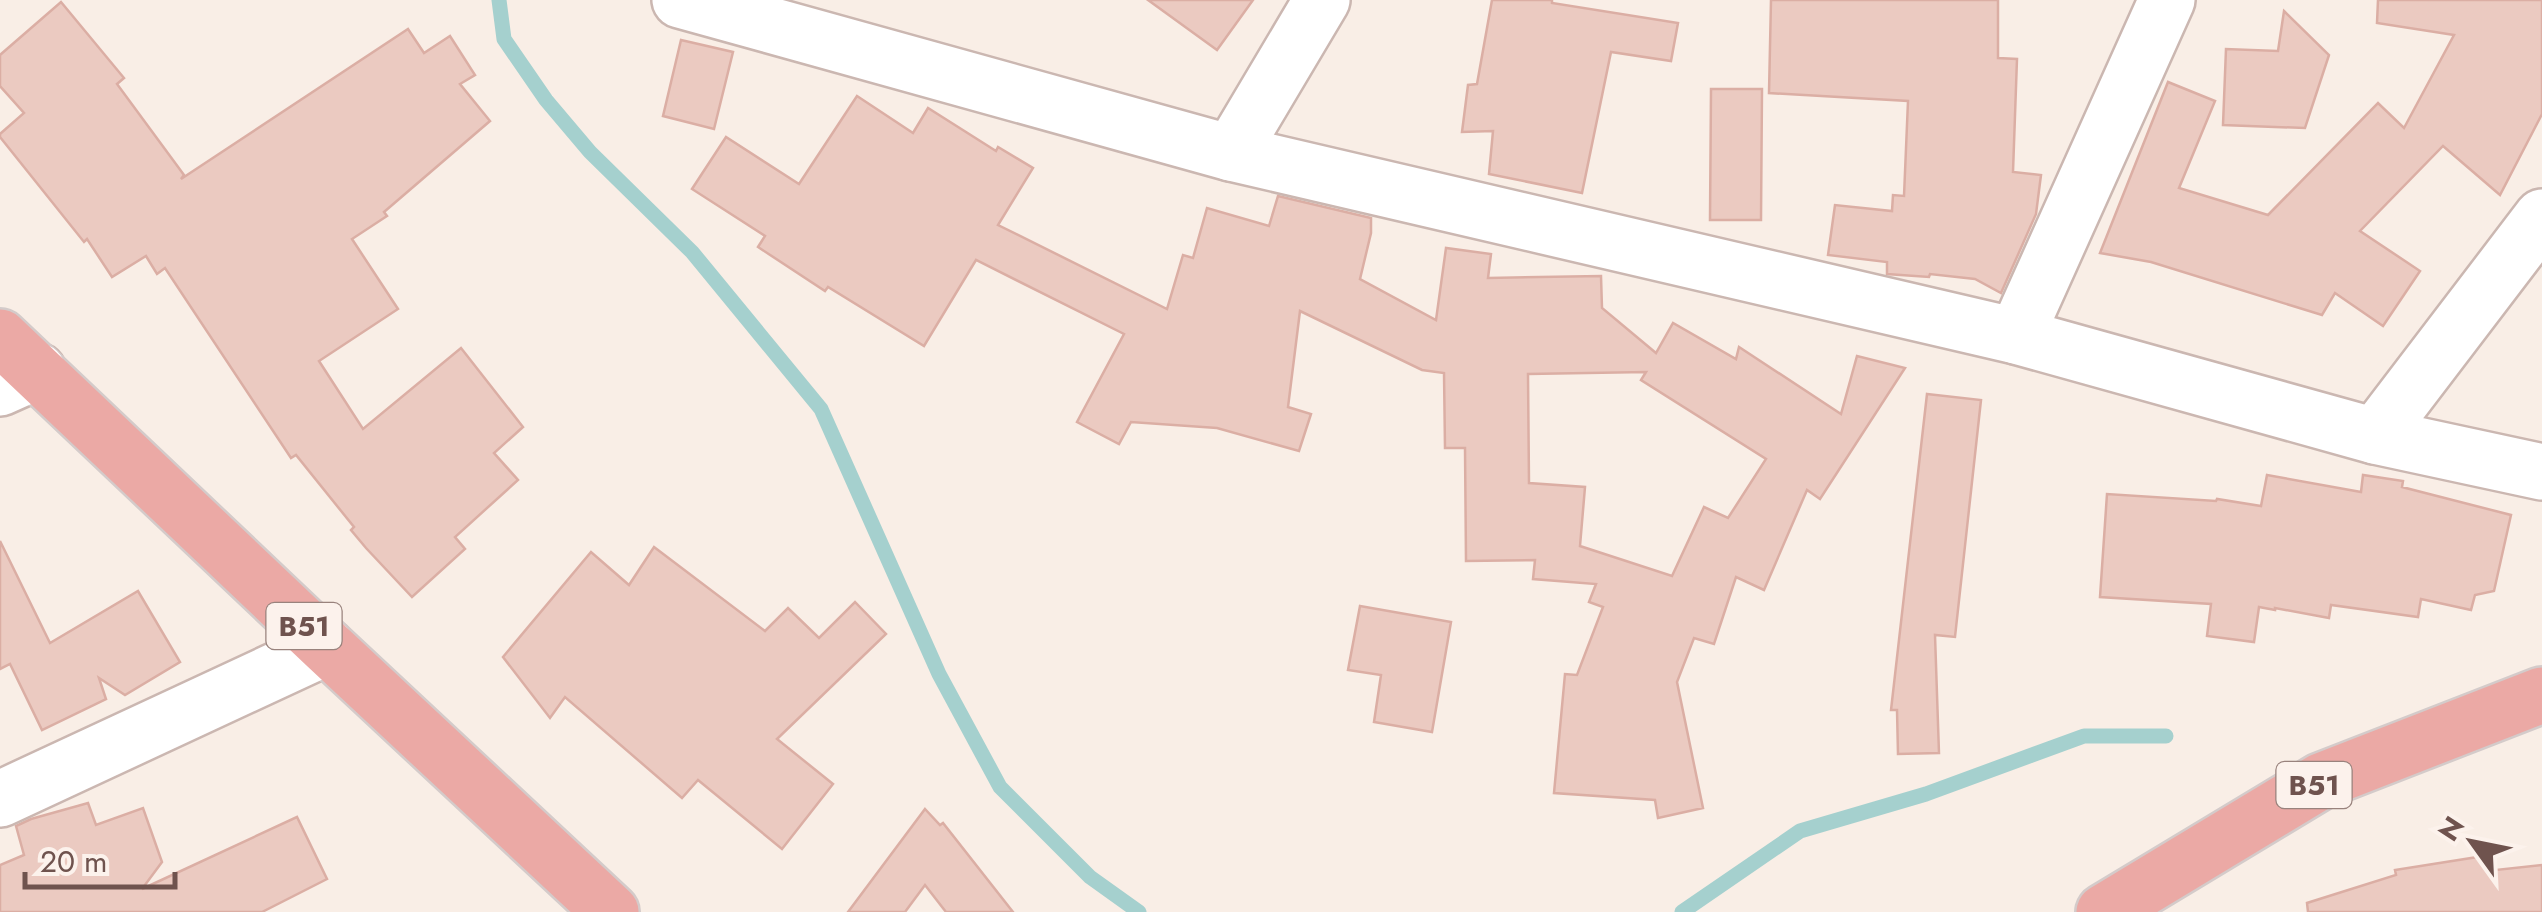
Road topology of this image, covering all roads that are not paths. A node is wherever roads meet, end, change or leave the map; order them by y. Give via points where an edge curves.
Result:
1 (680, 0) edge
2 (1322, 0) edge
3 (2166, 0) edge
4 (1231, 153) junction
5 (2542, 218) edge
6 (2016, 336) junction
7 (13, 365) edge
8 (2375, 436) junction
9 (2542, 472) edge
10 (327, 647) junction
11 (2542, 696) edge
12 (0, 799) edge
13 (612, 912) edge
14 (2104, 912) edge

1 - 4 street
2 - 4 street
3 - 6 street
4 - 6 street
5 - 8 street
6 - 8 street
7 - 10 highway, B51
8 - 9 street
10 - 12 street
10 - 13 highway, B51
11 - 14 highway, B51 via 2321,781

